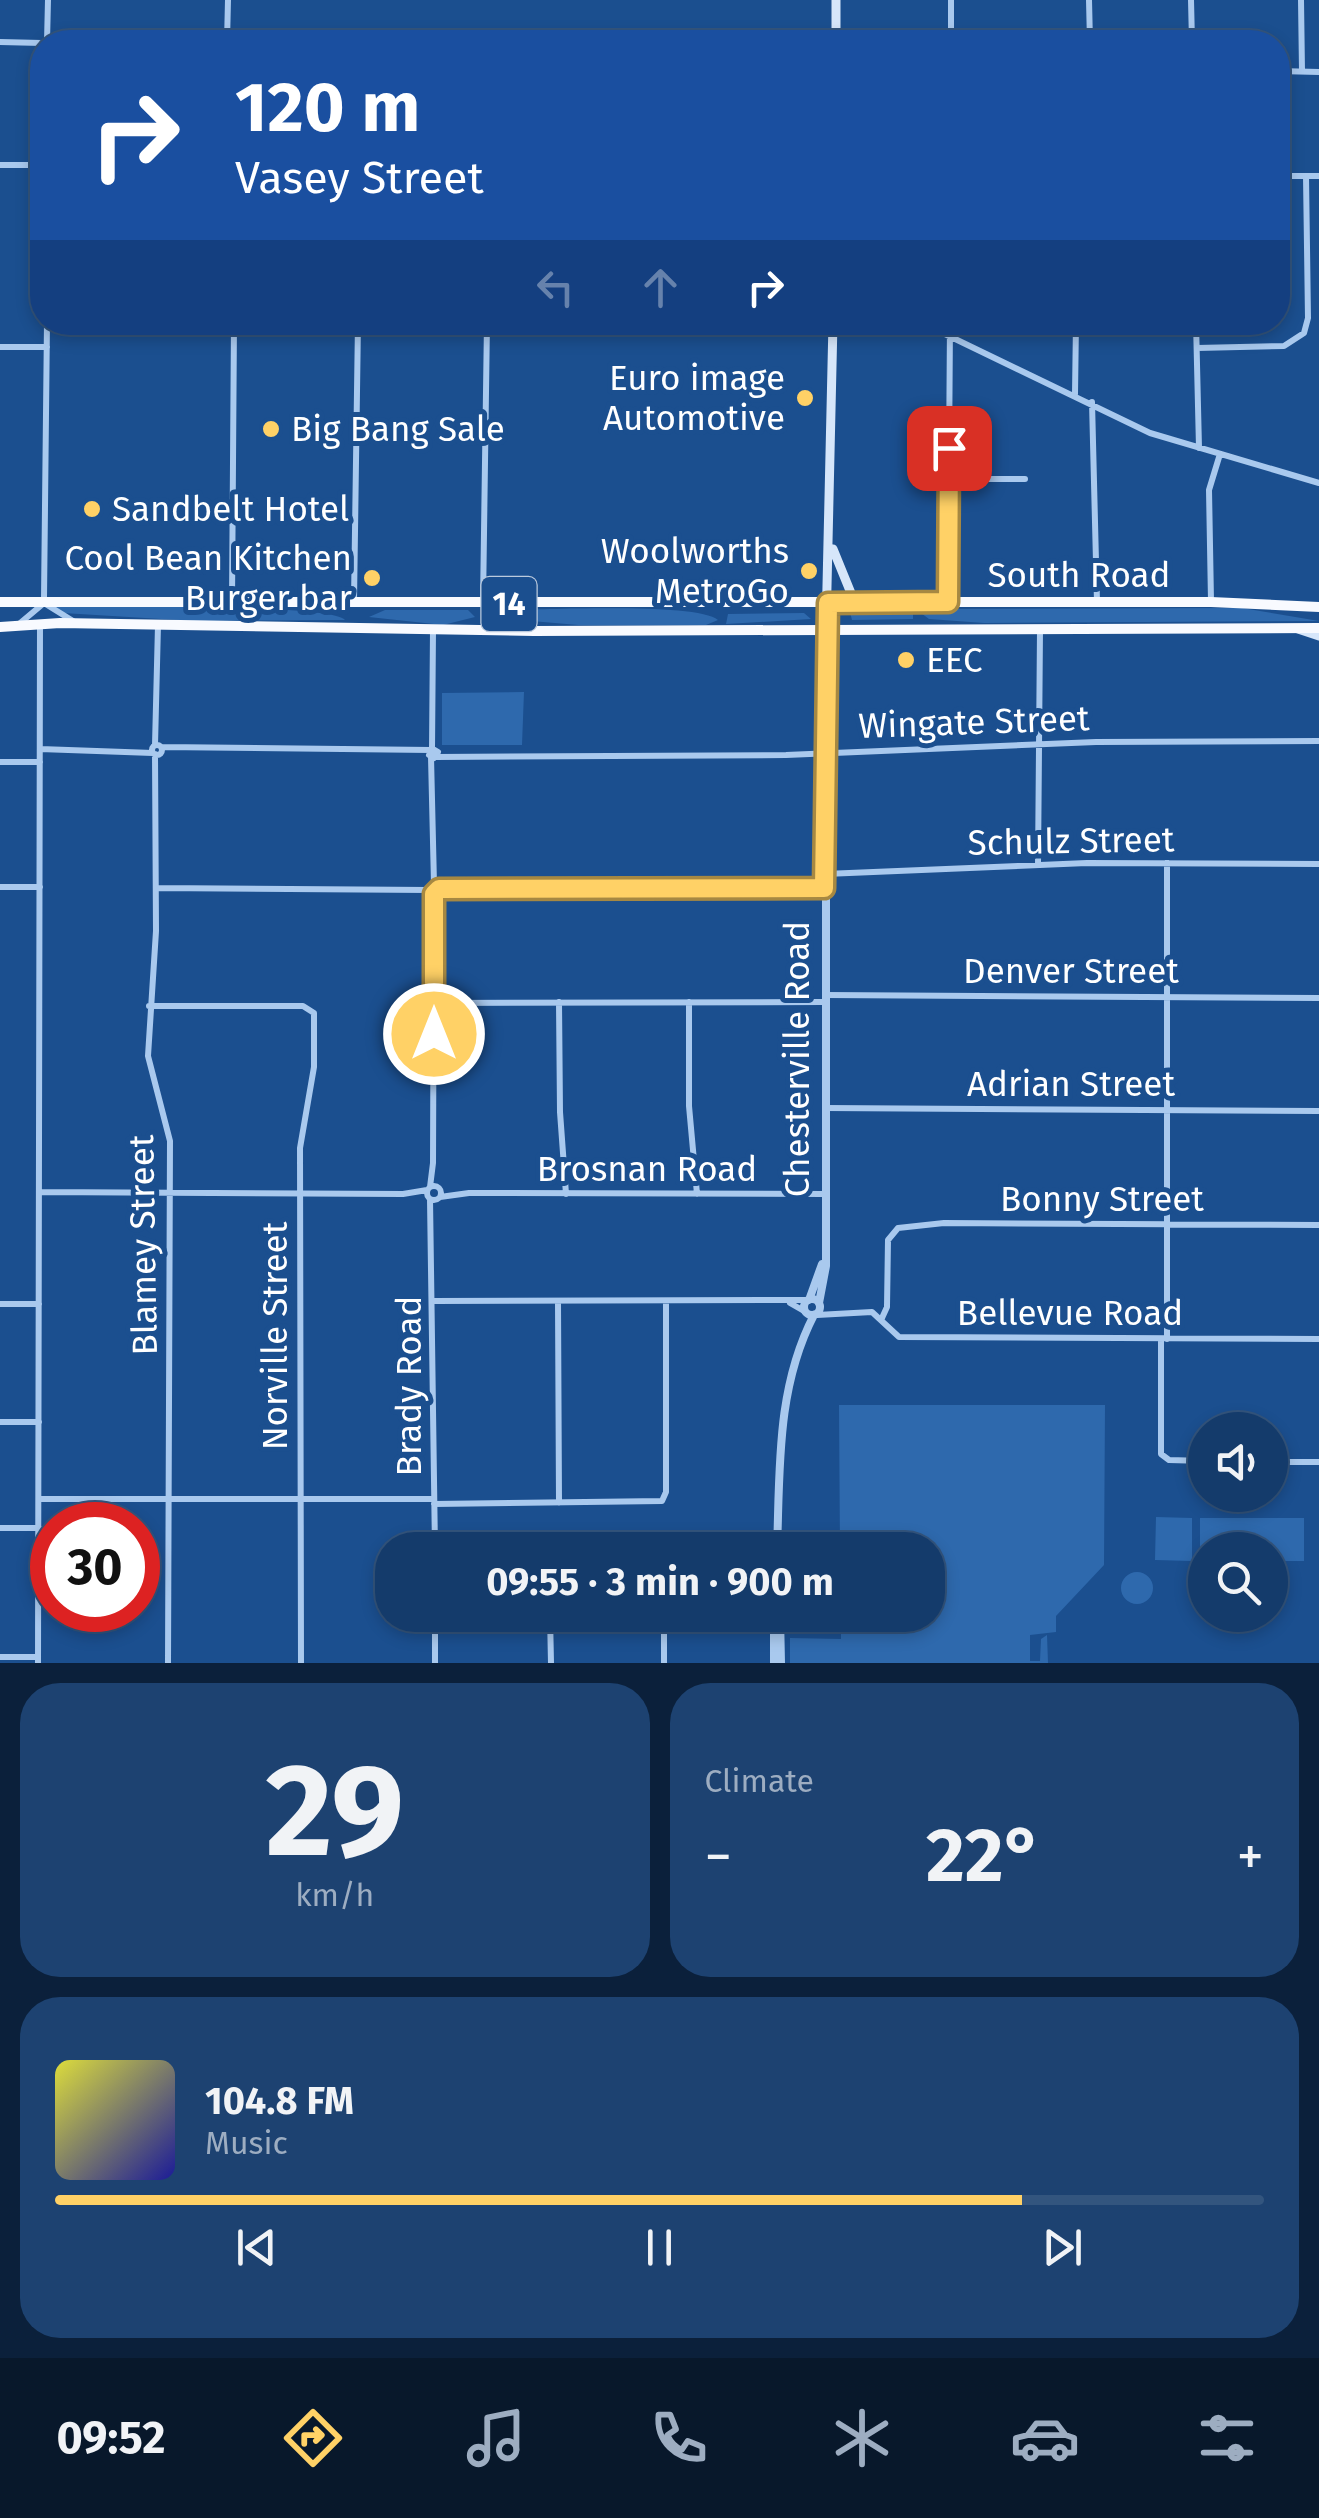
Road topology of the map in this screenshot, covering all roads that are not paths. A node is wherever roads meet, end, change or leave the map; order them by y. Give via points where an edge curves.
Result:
1 (48, 0) edge
2 (228, 0) edge
3 (836, 0) edge
4 (951, 0) edge
5 (1090, 0) edge
6 (1191, 0) edge
7 (1302, 0) edge
8 (46, 30) edge
9 (227, 30) edge
10 (836, 30) edge
11 (951, 30) edge
12 (1090, 30) edge
13 (1192, 30) edge
14 (0, 42) edge
15 (30, 43) edge
16 (1290, 71) edge
17 (1302, 71) junction
18 (1319, 72) edge
19 (0, 165) edge
20 (30, 166) edge
21 (1290, 176) edge
22 (1306, 176) junction
23 (1319, 176) edge
24 (47, 335) edge
25 (234, 335) edge
26 (358, 335) edge
27 (487, 335) edge
28 (833, 335) edge
29 (942, 335) edge
30 (950, 335) edge
31 (1076, 335) edge
32 (1196, 335) edge
33 (950, 340) junction
34 (0, 346) edge
35 (47, 347) junction
36 (1197, 348) junction
37 (1075, 394) junction
38 (1092, 402) junction
39 (1118, 416) junction
40 (1095, 424) junction
41 (1198, 448) junction
42 (1220, 454) junction
43 (949, 479) junction
44 (1025, 479) dead end
45 (1319, 483) edge
46 (830, 537) junction
47 (44, 601) junction
48 (0, 602) edge
49 (232, 602) junction
50 (948, 602) junction
51 (1097, 602) junction
52 (1211, 602) junction
53 (828, 603) junction
54 (854, 603) junction
55 (916, 603) junction
56 (354, 604) junction
57 (484, 604) junction
58 (721, 605) junction
59 (1319, 607) edge
60 (78, 623) junction
61 (40, 624) junction
62 (16, 625) junction
63 (158, 625) junction
64 (0, 627) edge
65 (1292, 627) junction
66 (1040, 628) junction
67 (1319, 628) edge
68 (354, 629) junction
69 (916, 629) junction
70 (433, 630) junction
71 (483, 630) junction
72 (826, 630) junction
73 (722, 631) junction
74 (1319, 636) edge
75 (1319, 740) edge
76 (1039, 744) junction
77 (40, 749) junction
78 (158, 750) junction
79 (434, 753) junction
80 (825, 753) junction
81 (0, 762) edge
82 (40, 762) junction
83 (1167, 863) junction
84 (1319, 864) edge
85 (1038, 865) junction
86 (824, 874) junction
87 (0, 888) edge
88 (40, 888) junction
89 (156, 888) junction
90 (824, 888) junction
91 (434, 889) junction
92 (1167, 997) junction
93 (824, 998) junction
94 (1319, 998) edge
95 (434, 1002) junction
96 (559, 1002) junction
97 (689, 1002) junction
98 (149, 1006) junction
99 (824, 1108) junction
100 (1168, 1110) junction
101 (1319, 1111) edge
102 (40, 1192) junction
103 (171, 1192) junction
104 (300, 1193) junction
105 (434, 1193) junction
106 (566, 1194) junction
107 (696, 1194) junction
108 (824, 1194) junction
109 (1168, 1224) junction
110 (1319, 1225) edge
111 (824, 1255) junction
112 (808, 1300) junction
113 (434, 1301) junction
114 (558, 1302) junction
115 (666, 1302) junction
116 (789, 1302) junction
117 (0, 1304) edge
118 (40, 1304) junction
119 (813, 1310) junction
120 (882, 1318) junction
121 (1164, 1339) junction
122 (1319, 1339) edge
123 (0, 1422) edge
124 (39, 1422) junction
125 (1188, 1460) edge
126 (1288, 1462) edge
127 (1319, 1462) edge
128 (170, 1498) junction
129 (39, 1499) joint
130 (300, 1499) junction
131 (434, 1502) junction
132 (559, 1503) junction
133 (0, 1528) edge
134 (30, 1528) edge
135 (434, 1532) edge
136 (778, 1532) edge
137 (38, 1632) edge
138 (435, 1632) edge
139 (550, 1632) edge
140 (664, 1632) edge
141 (777, 1632) edge
142 (0, 1657) edge
143 (38, 1660) edge
144 (168, 1663) edge
145 (301, 1663) edge
146 (436, 1663) edge
147 (551, 1663) edge
148 (664, 1663) edge
149 (778, 1663) edge

1 - 8 street
2 - 9 street
3 - 10 main road
4 - 11 street
5 - 12 street
6 - 13 street
7 - 17 street
14 - 15 street
16 - 17 street
17 - 18 street
19 - 20 street
21 - 22 street
22 - 23 street
22 - 36 street via 1304,333 1284,346
24 - 35 street
25 - 49 street
26 - 56 street
27 - 57 street
28 - 46 main road, Chesterville Road
29 - 33 street
30 - 33 street
31 - 37 street
32 - 36 street
33 - 37 street
33 - 43 street
34 - 35 street
35 - 47 street
36 - 41 street
37 - 38 street
38 - 39 street
38 - 40 street
39 - 40 street via 1098,416
39 - 41 street
40 - 51 street
41 - 42 street
42 - 45 street
42 - 52 street via 1209,490
43 - 44 street
43 - 50 street
46 - 53 main road, Chesterville Road
46 - 54 main road
47 - 48 highway, South Road / 14
47 - 49 highway, South Road / 14
47 - 60 street
47 - 62 street
49 - 56 highway, South Road / 14
50 - 51 highway, South Road / 14
50 - 55 highway, South Road / 14
51 - 52 highway, South Road / 14
52 - 59 highway, South Road / 14
53 - 54 highway, South Road / 14
53 - 58 highway, South Road / 14
53 - 72 main road, Chesterville Road
54 - 55 highway, South Road / 14
55 - 69 highway
56 - 57 highway, South Road / 14
56 - 68 highway
57 - 58 highway, South Road / 14
57 - 71 highway
58 - 73 highway
60 - 61 highway, South Road / 14
60 - 63 highway, South Road / 14
61 - 62 highway, South Road / 14
61 - 77 street
62 - 64 highway, South Road / 14
63 - 68 highway, South Road / 14
63 - 78 street, Blamey Street
65 - 66 highway, South Road / 14
65 - 67 highway, South Road / 14
65 - 74 main road
66 - 69 highway, South Road / 14
66 - 76 street
68 - 70 highway, South Road / 14
69 - 72 highway, South Road / 14
70 - 71 highway, South Road / 14
70 - 79 street, Brady Road
71 - 73 highway, South Road / 14
72 - 73 highway, South Road / 14
72 - 80 street, Chesterville Road
75 - 76 street, Wingate Street
76 - 80 street, Wingate Street
76 - 85 street
77 - 78 street, Wingate Street
77 - 82 street
78 - 79 street, Wingate Street
78 - 89 street, Blamey Street
79 - 80 street, Wingate Street
79 - 91 street, Brady Road
80 - 86 street, Chesterville Road
81 - 82 street
82 - 88 street
83 - 84 street, Schulz Street
83 - 85 street, Schulz Street
83 - 92 street
85 - 86 street, Schulz Street
86 - 90 street, Chesterville Road
87 - 88 street
88 - 102 street
89 - 91 street
89 - 98 street, Blamey Street
90 - 91 street
90 - 93 street, Chesterville Road
91 - 95 street, Brady Road
92 - 93 street, Denver Street
92 - 94 street, Denver Street
92 - 100 street
93 - 97 street, Denver Street
93 - 99 street, Chesterville Road
95 - 96 street, Denver Street
95 - 105 street, Brady Road
96 - 97 street, Denver Street
96 - 106 street
97 - 107 street
98 - 103 street, Blamey Street via 148,1056 170,1135
98 - 104 street, Norville Street via 312,1010 315,1061 300,1138
99 - 100 street, Adrian Street
99 - 108 street, Chesterville Road
100 - 101 street, Adrian Street
100 - 109 street
102 - 103 street, Brosnan Road
102 - 118 street
103 - 104 street, Brosnan Road
103 - 128 street, Blamey Street
104 - 105 street, Brosnan Road
104 - 130 street, Norville Street
105 - 106 street, Brosnan Road
105 - 113 street, Brady Road
106 - 107 street, Brosnan Road
107 - 108 street, Brosnan Road
108 - 111 street, Chesterville Road
109 - 110 street, Bonny Street
109 - 120 street, Bonny Street via 898,1228 889,1236
109 - 121 street
111 - 112 street, Chesterville Road
111 - 119 street, Chesterville Road
112 - 116 street
112 - 119 street, Chesterville Road
113 - 114 street
113 - 131 street, Brady Road
114 - 115 street
114 - 132 street
115 - 116 street
115 - 132 street via 666,1496 654,1503
116 - 119 street
117 - 118 street
118 - 124 street
119 - 120 street, Bellevue Road
119 - 136 street, Chesterville Road via 783,1406
120 - 121 street, Bellevue Road via 899,1338
121 - 122 street, Bellevue Road
121 - 125 street via 1163,1458
123 - 124 street
124 - 129 street
126 - 127 street
128 - 129 street
128 - 130 street
128 - 144 street, Blamey Street
130 - 131 street
130 - 145 street, Norville Street
131 - 132 street
131 - 135 street, Brady Road
133 - 134 street
137 - 143 street
138 - 146 street
139 - 147 street
140 - 148 street
141 - 149 street
142 - 143 street

